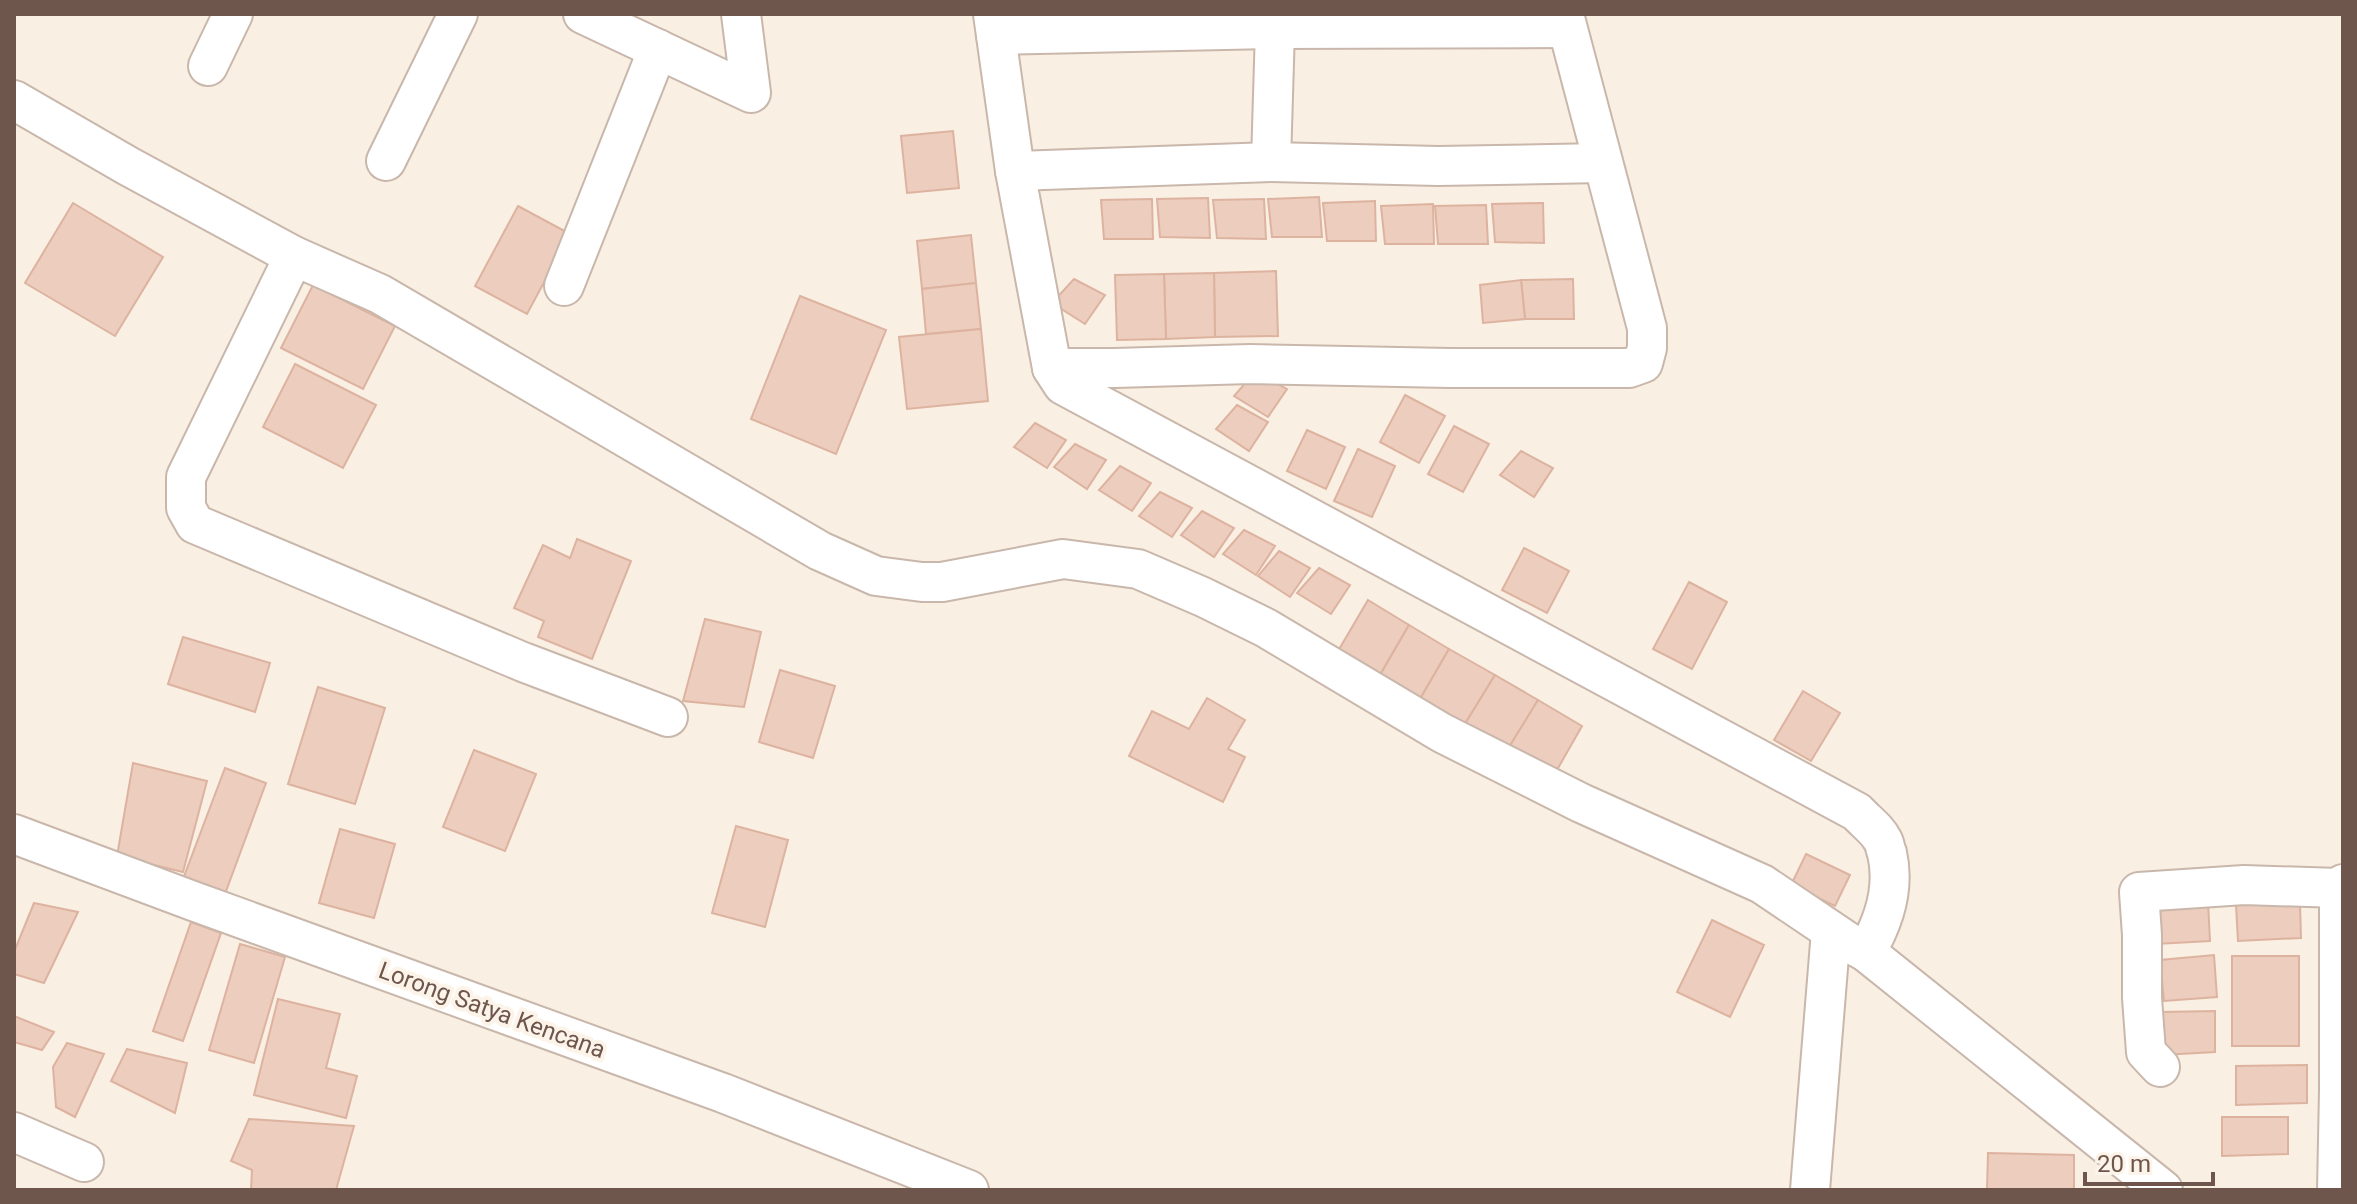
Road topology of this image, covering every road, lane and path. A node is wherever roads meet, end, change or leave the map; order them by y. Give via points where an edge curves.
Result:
1 (233, 14) edge
2 (458, 14) edge
3 (583, 14) edge
4 (741, 14) edge
5 (1565, 21) edge
6 (994, 24) edge
7 (1275, 29) junction
8 (658, 49) junction
9 (208, 66) dead end
10 (14, 100) edge
11 (386, 161) dead end
12 (1271, 162) junction
13 (1603, 163) junction
14 (1015, 171) junction
15 (294, 256) junction
16 (564, 286) dead end
17 (1052, 368) junction
18 (668, 717) dead end
19 (14, 834) edge
20 (2341, 886) edge
21 (1831, 931) junction
22 (1866, 952) junction
23 (2160, 1067) dead end
24 (14, 1132) edge
25 (84, 1162) dead end
26 (969, 1190) edge
27 (1810, 1190) edge
28 (2163, 1190) edge
29 (2337, 1190) edge

1 - 9 street
2 - 11 street
3 - 8 street
4 - 8 street via 751,93
5 - 7 street
5 - 13 street
6 - 7 street
6 - 14 street
7 - 12 street
8 - 16 street
10 - 15 street
12 - 13 street
12 - 14 street
13 - 17 street via 1647,328 1643,363 1629,368
14 - 17 street
15 - 18 street via 186,477 186,508 195,524
15 - 21 street via 380,294 820,551 876,576 942,582 1063,559 1138,569 1266,628 1442,733 1539,782 1762,884
17 - 22 street via 1063,385 1857,812 1883,841 1888,861 1887,907
19 - 26 street, Lorong Satya Kencana via 723,1093
20 - 23 street via 2139,892 2146,1052
20 - 29 street
21 - 22 street
21 - 27 street
22 - 28 street
24 - 25 street

